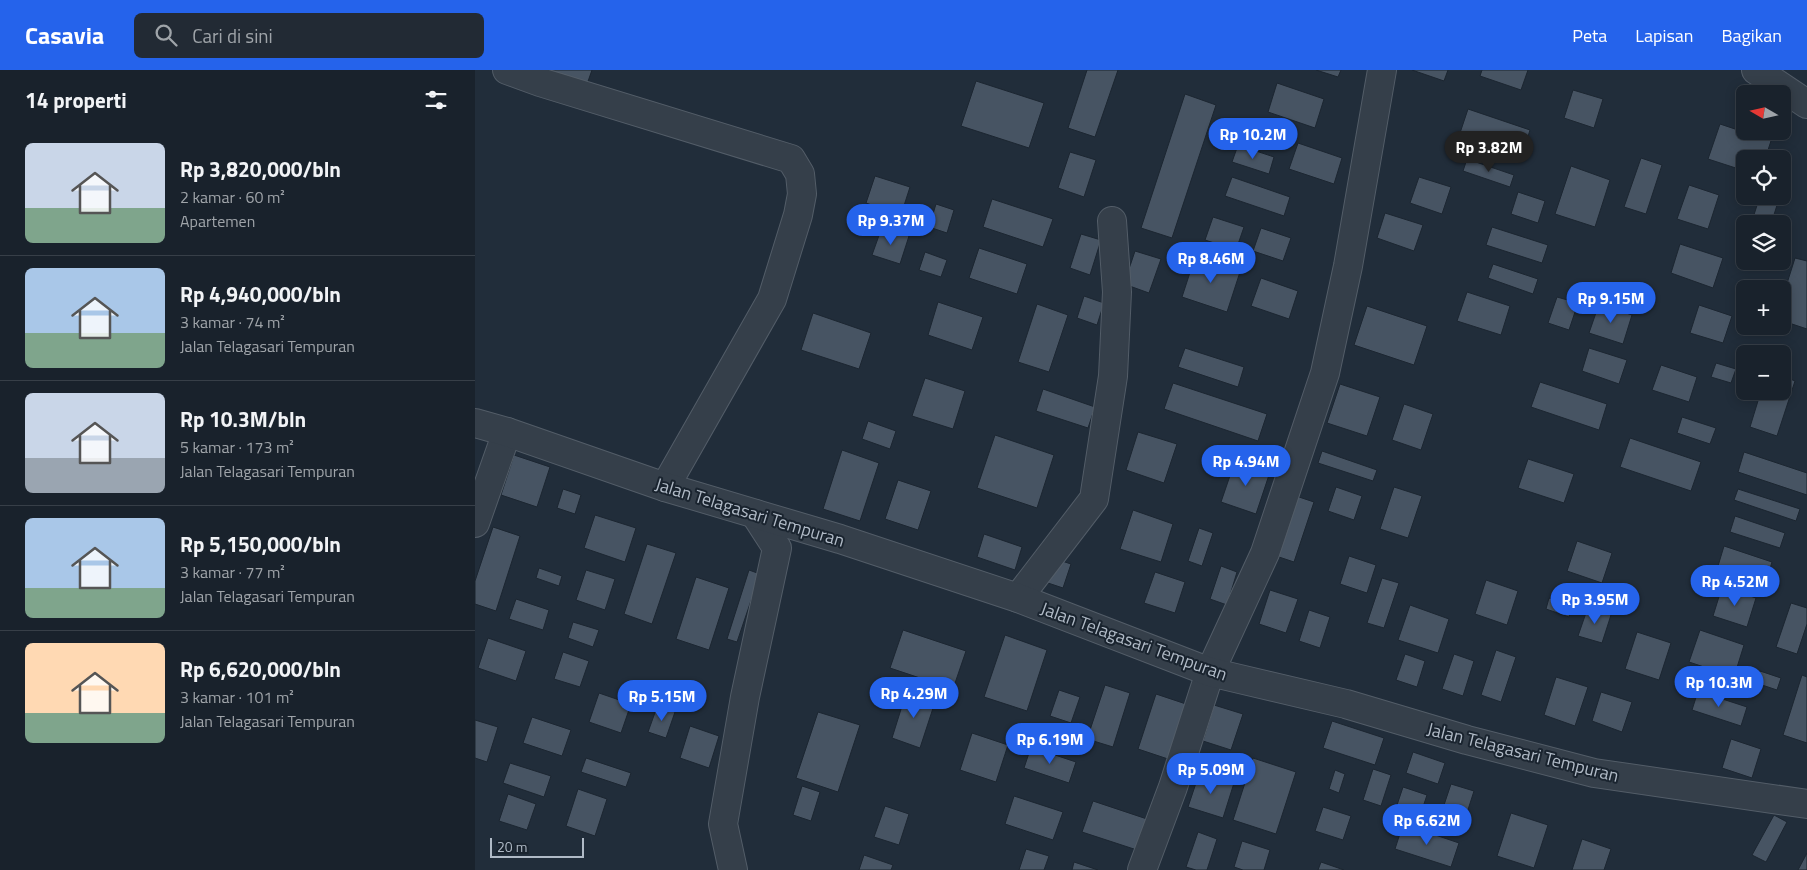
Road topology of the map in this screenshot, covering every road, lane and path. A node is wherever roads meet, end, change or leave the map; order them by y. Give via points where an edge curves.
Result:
1 (507, 70) edge
2 (1382, 70) edge
3 (1756, 70) edge
4 (1807, 104) edge
5 (1112, 221) dead end
6 (475, 423) edge
7 (507, 432) junction
8 (665, 487) junction
9 (755, 514) junction
10 (475, 523) edge
11 (1018, 598) junction
12 (1210, 672) junction
13 (1807, 804) edge
14 (733, 870) edge
15 (1142, 870) edge

1 - 8 street via 791,159 801,174 798,215 772,299
2 - 12 street via 1348,266 1325,372 1265,553
3 - 4 street
5 - 11 street via 1117,292 1113,376 1094,499
6 - 7 street, Jalan Telagasari Tempuran
7 - 8 street, Jalan Telagasari Tempuran
7 - 10 street
8 - 9 street, Jalan Telagasari Tempuran
9 - 11 street, Jalan Telagasari Tempuran
9 - 14 street via 777,548 745,698 723,824
11 - 12 street, Jalan Telagasari Tempuran
12 - 13 street, Jalan Telagasari Tempuran via 1346,704 1594,773
12 - 15 street

